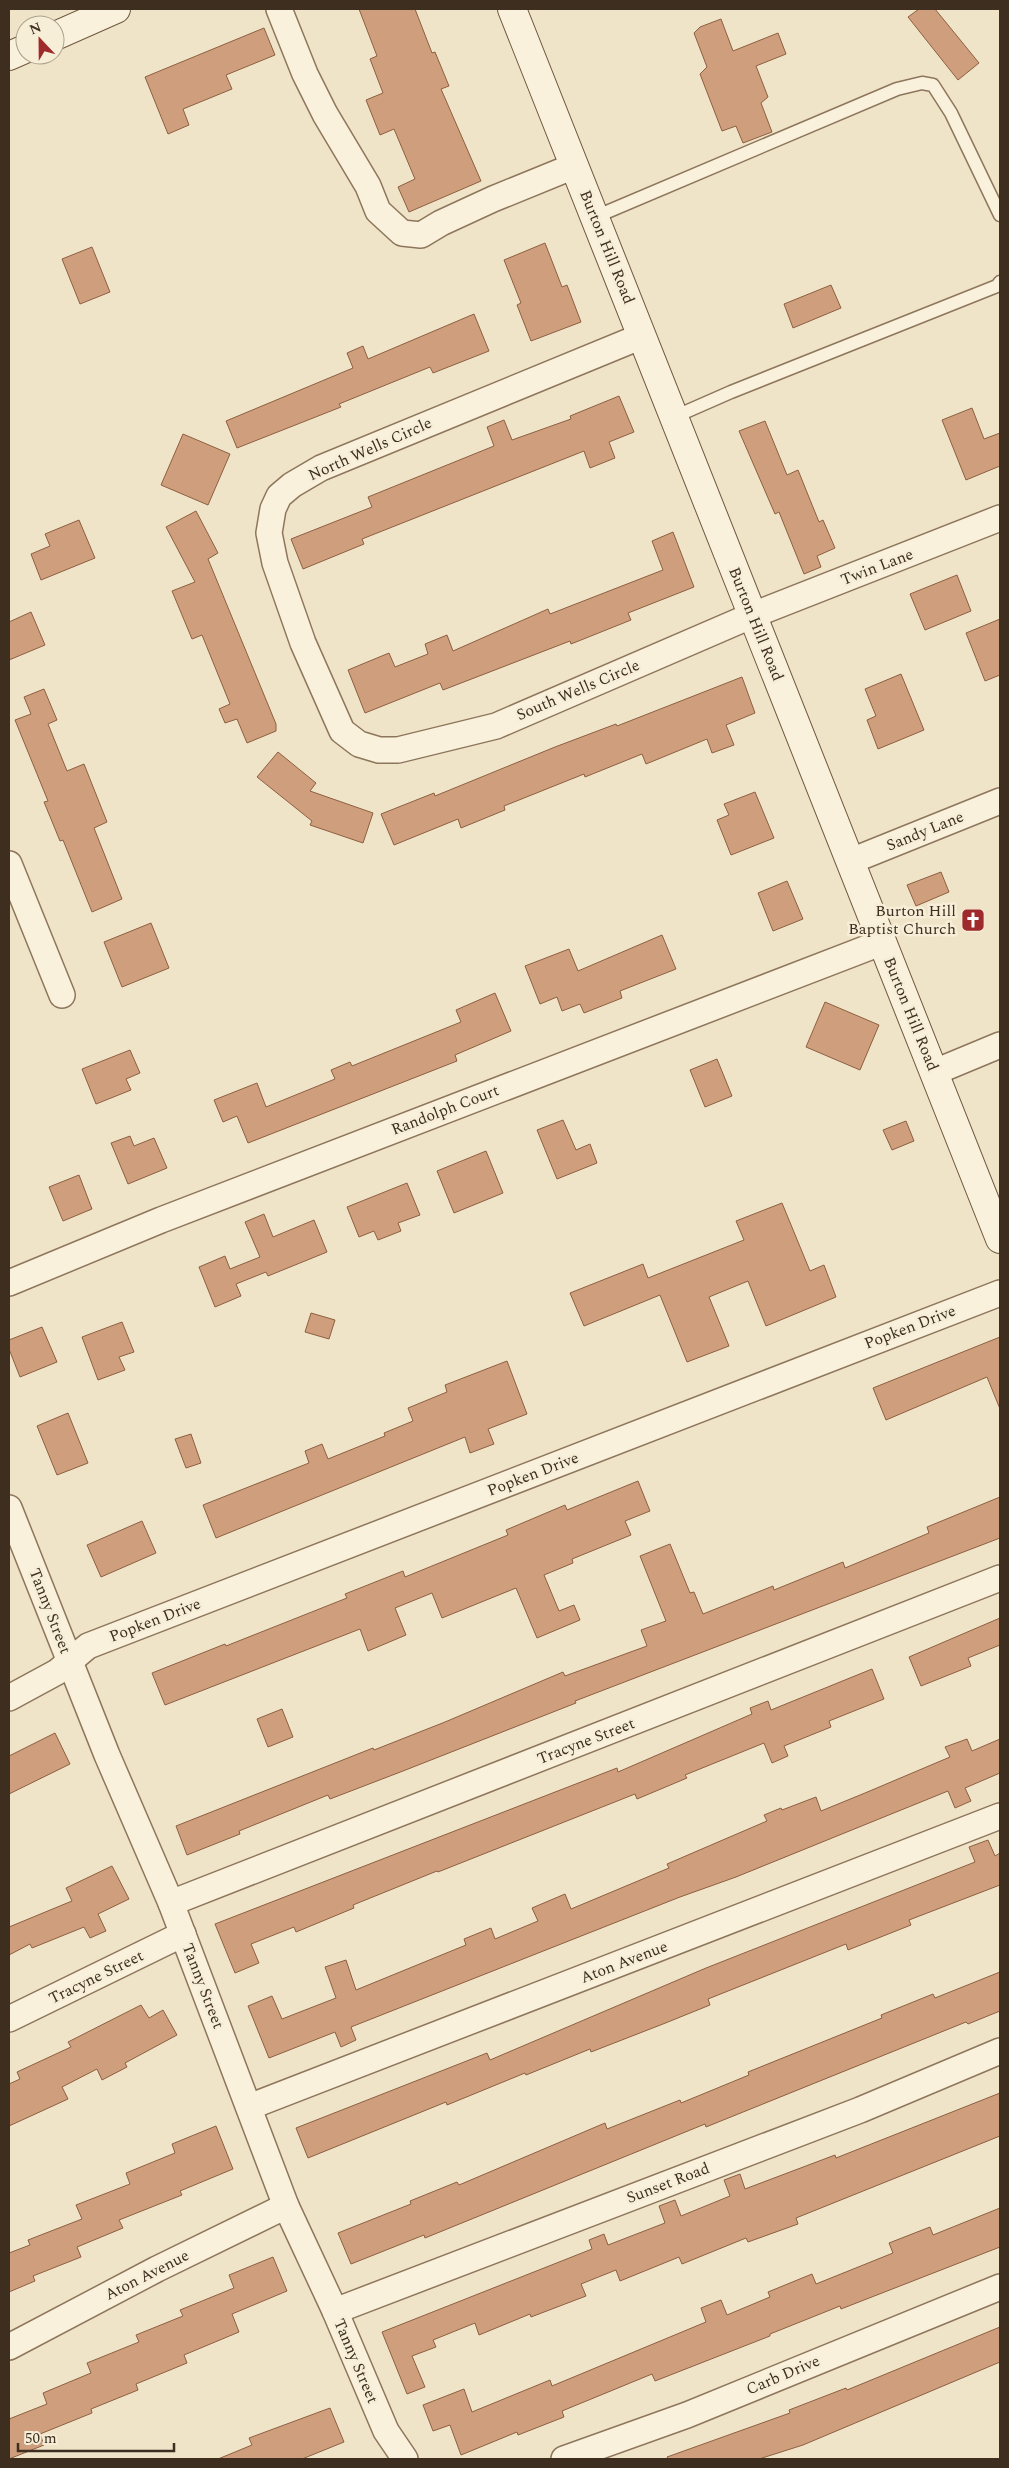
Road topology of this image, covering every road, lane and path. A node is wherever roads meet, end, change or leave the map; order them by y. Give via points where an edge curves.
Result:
1 (116, 9) edge
2 (279, 9) edge
3 (512, 9) edge
4 (65, 32) edge
5 (574, 166) junction
6 (1000, 215) edge
7 (595, 217) junction
8 (1000, 282) edge
9 (642, 336) junction
10 (674, 417) junction
11 (1000, 518) edge
12 (753, 615) junction
13 (398, 750) joint
14 (1000, 802) edge
15 (851, 861) junction
16 (9, 864) edge
17 (883, 942) junction
18 (62, 995) dead end
19 (1000, 1045) edge
20 (935, 1072) junction
21 (1000, 1238) edge
22 (9, 1283) edge
23 (1000, 1292) edge
24 (11, 1523) edge
25 (1000, 1578) edge
26 (70, 1662) junction
27 (9, 1698) edge
28 (1000, 1816) edge
29 (171, 1903) junction
30 (183, 1934) junction
31 (9, 2019) edge
32 (1000, 2051) edge
33 (249, 2107) junction
34 (286, 2206) junction
35 (1000, 2287) edge
36 (335, 2311) junction
37 (9, 2347) edge
38 (405, 2459) edge
39 (564, 2459) edge

1 - 4 street
2 - 5 street via 305,74 368,186 378,211 402,233 421,235 484,203
3 - 5 street, Burton Hill Road
5 - 7 street, Burton Hill Road
6 - 7 lane via 951,113 933,85 922,83 898,89
7 - 9 street, Burton Hill Road
8 - 10 lane via 997,286
9 - 10 street, Burton Hill Road
9 - 13 street, North Wells Circle via 320,468 280,496 273,509 270,533 275,563 303,643 342,731 359,744 379,750
10 - 12 street, Burton Hill Road
11 - 12 street, Twin Lane
12 - 13 street, South Wells Circle via 496,726
12 - 15 street, Burton Hill Road
14 - 15 street, Sandy Lane
15 - 17 street, Burton Hill Road
16 - 18 street
17 - 20 street, Burton Hill Road
17 - 22 street, Randolph Court via 170,1216
19 - 20 street
20 - 21 street, Burton Hill Road
23 - 26 street, Popken Drive via 88,1646
24 - 26 street, Tanny Street
25 - 29 street, Tracyne Street
26 - 27 street, Popken Drive
26 - 29 street, Tanny Street
28 - 33 street, Aton Avenue
29 - 30 street, Tanny Street
30 - 31 street, Tracyne Street
30 - 33 street, Tanny Street
32 - 36 street, Sunset Road via 850,2113
33 - 34 street, Tanny Street
34 - 36 street, Tanny Street
34 - 37 street, Aton Avenue
35 - 39 street, Carb Drive via 686,2415
36 - 38 street, Tanny Street via 386,2431

